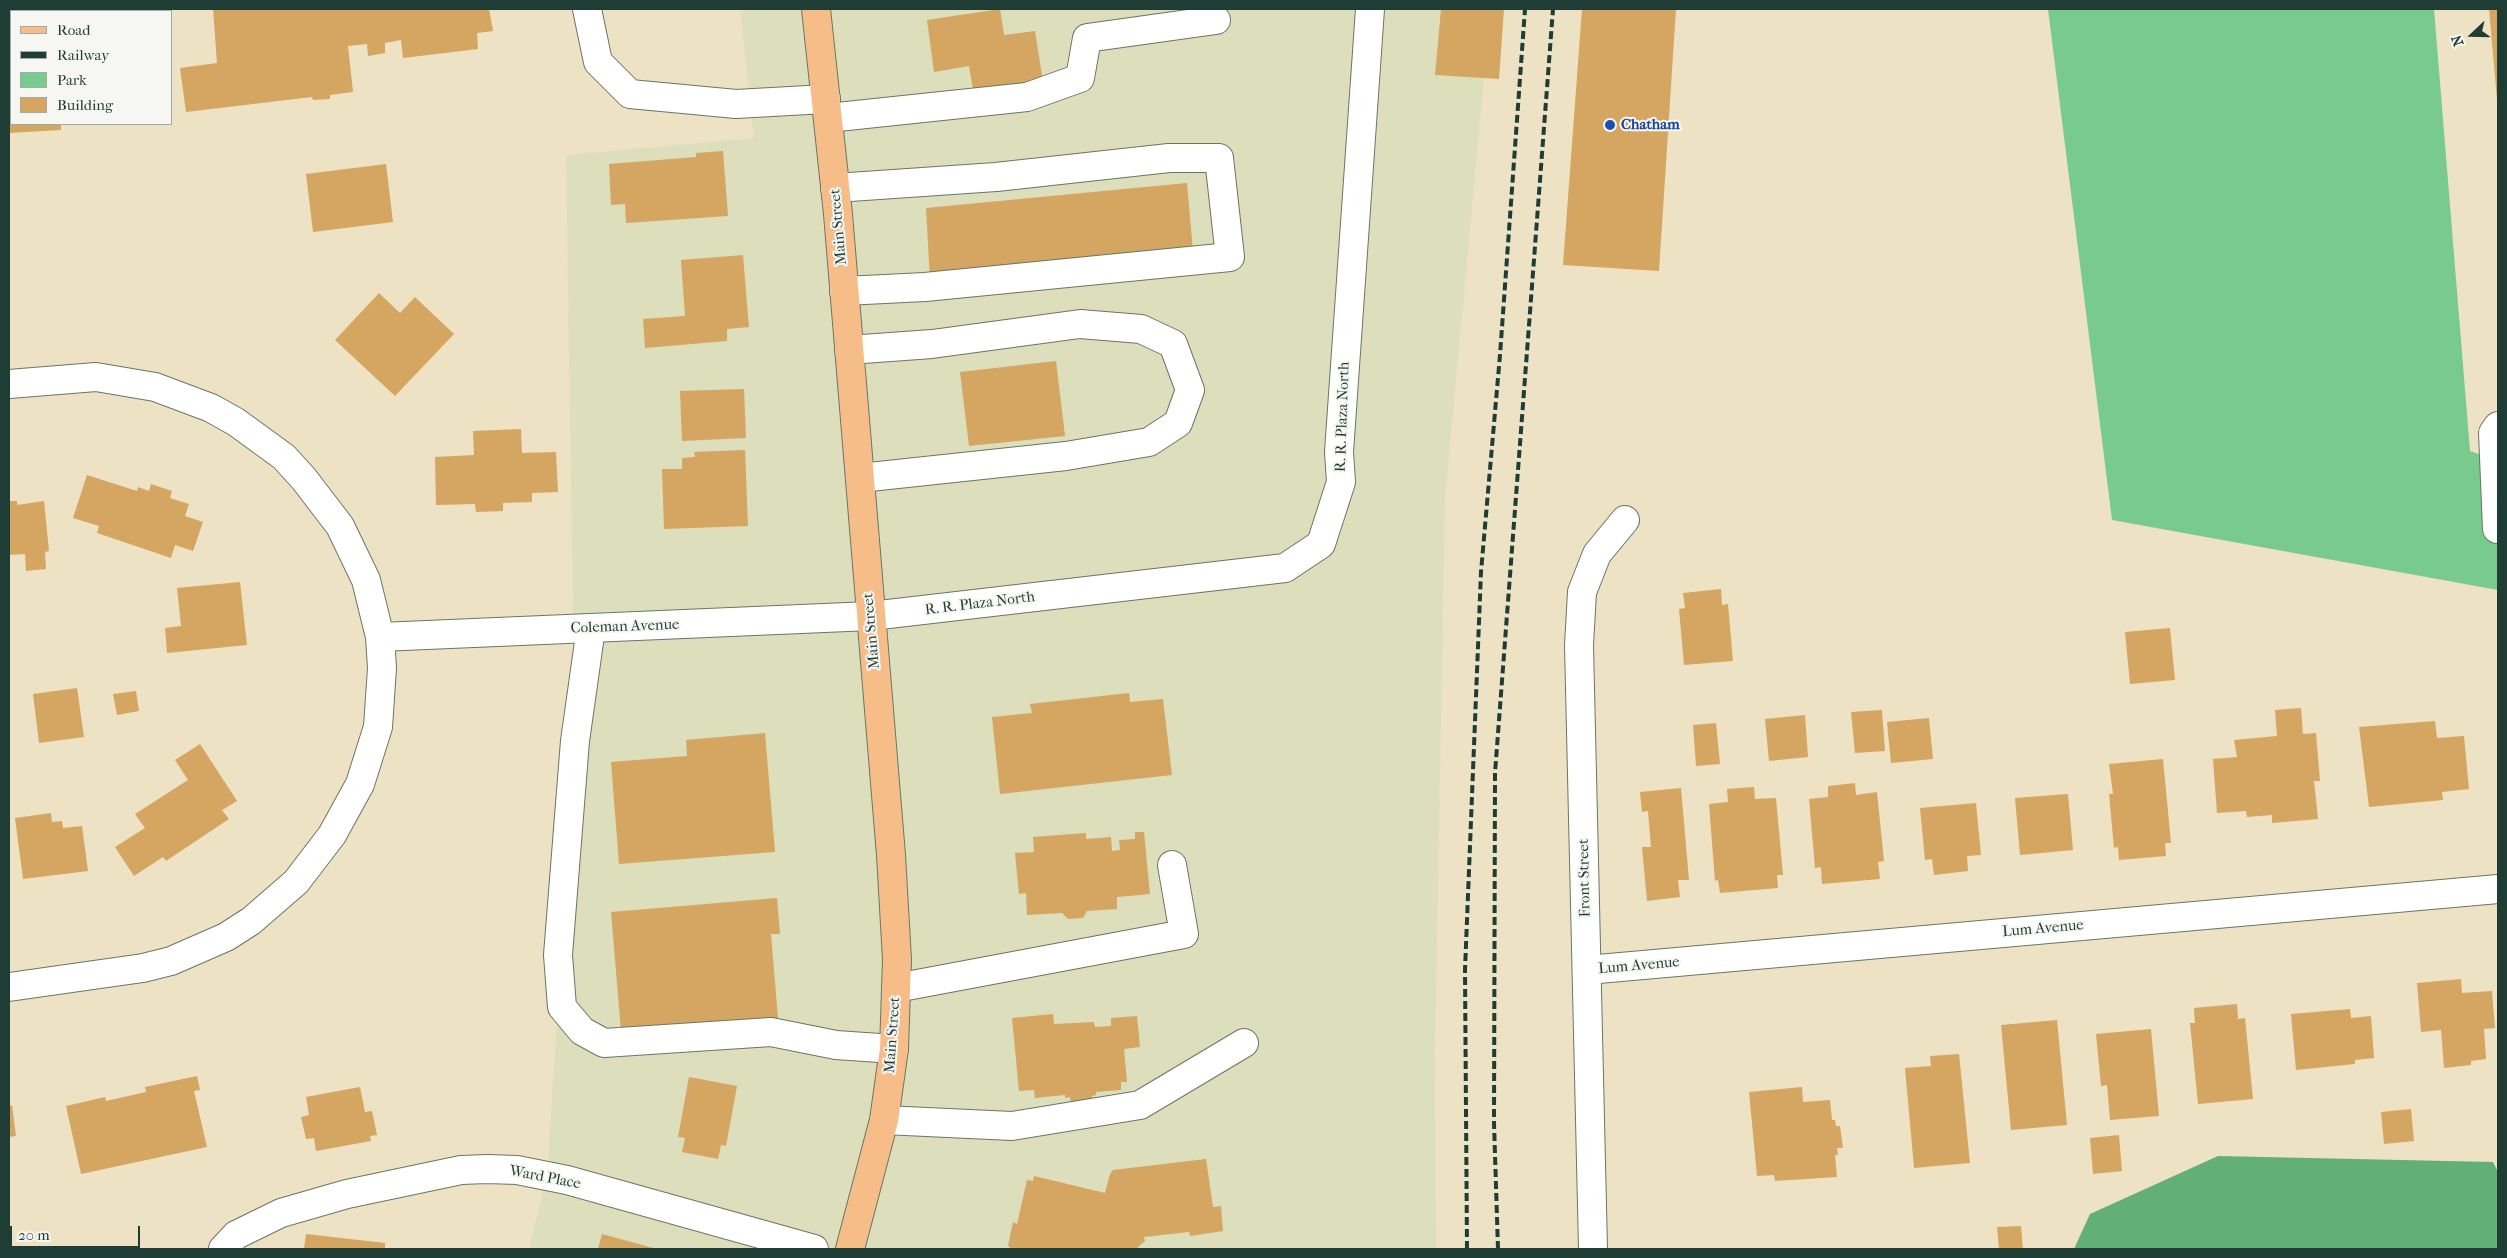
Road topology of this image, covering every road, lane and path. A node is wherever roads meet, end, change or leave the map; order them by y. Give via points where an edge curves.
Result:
1 (587, 9) edge
2 (816, 9) edge
3 (1370, 9) edge
4 (1216, 20) dead end
5 (827, 108) junction
6 (835, 188) junction
7 (844, 291) junction
8 (849, 350) junction
9 (9, 384) edge
10 (2498, 426) edge
11 (860, 478) junction
12 (1625, 520) dead end
13 (2498, 534) edge
14 (871, 616) junction
15 (591, 628) junction
16 (380, 637) junction
17 (1172, 865) dead end
18 (2498, 888) edge
19 (1587, 970) junction
20 (9, 987) edge
21 (896, 988) junction
22 (1244, 1043) dead end
23 (894, 1049) junction
24 (884, 1120) junction
25 (222, 1249) edge
26 (814, 1249) edge
27 (850, 1249) edge
28 (1594, 1249) edge

1 - 5 street via 598,62 630,94
2 - 5 main road, Main Street
3 - 14 street, R. R. Plaza North via 1339,452 1341,482 1321,544 1285,568
4 - 5 street via 1087,38 1080,78 1027,97
5 - 6 main road, Main Street
6 - 7 main road, Main Street
6 - 7 street via 996,178 1169,158 1220,158 1230,257
7 - 8 main road, Main Street
8 - 11 main road, Main Street
8 - 11 street via 932,344 1080,324 1141,329 1173,344 1190,390 1178,423 1149,442 1066,456
9 - 16 street via 96,377 126,382 155,387 211,408 236,422 284,458 340,526 366,580
10 - 13 street via 2493,433
11 - 14 main road, Main Street
12 - 19 street, Front Street via 1597,554 1582,592 1579,645
14 - 15 street, Coleman Avenue
14 - 21 main road, Main Street via 891,855
15 - 16 street, Coleman Avenue
15 - 23 street via 575,741 558,955 562,1007 582,1031 604,1043 771,1032 836,1045
16 - 20 street via 382,668 378,727 360,784 332,836 296,882 251,921 226,937 172,961
17 - 21 street via 1184,934
18 - 19 street, Lum Avenue
19 - 28 street, Front Street
21 - 23 main road, Main Street
22 - 24 street via 1140,1105 1012,1126
23 - 24 main road, Main Street
24 - 27 main road, Main Street
25 - 26 street, Ward Place via 236,1235 281,1213 348,1194 461,1170 487,1169 517,1170 567,1180

